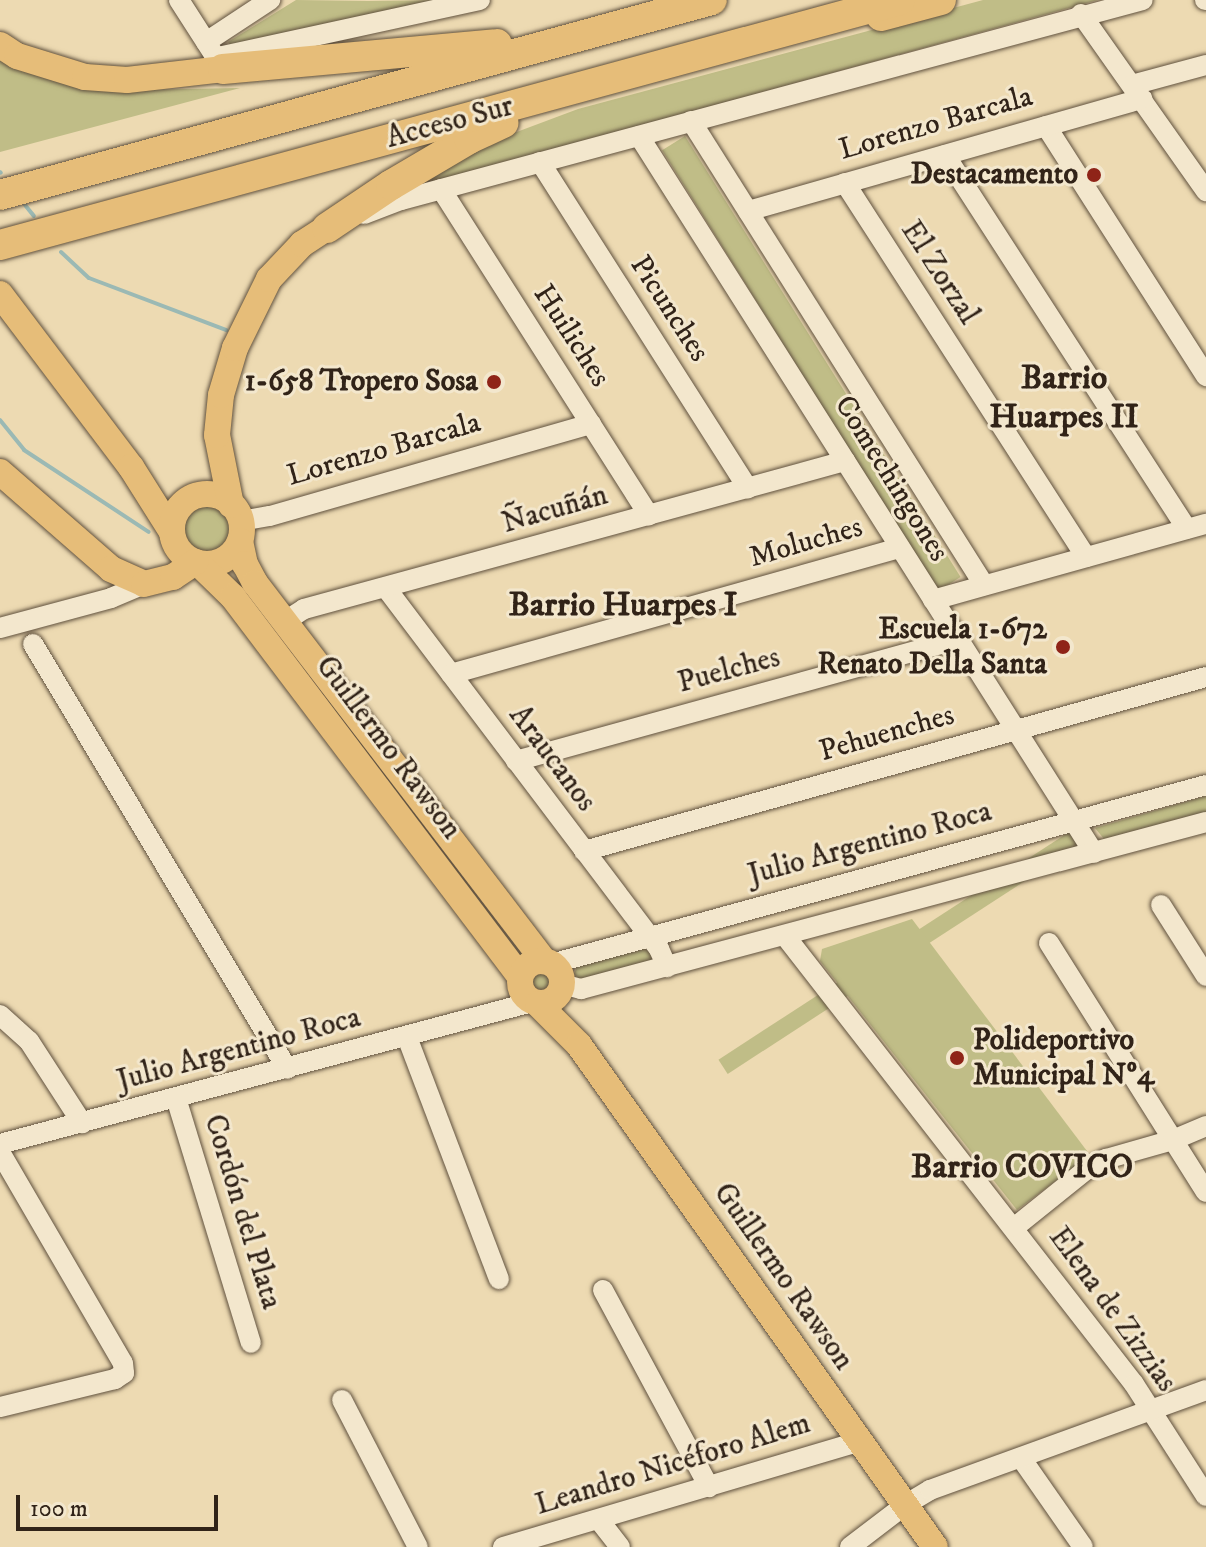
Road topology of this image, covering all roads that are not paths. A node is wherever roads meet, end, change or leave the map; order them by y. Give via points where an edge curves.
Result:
1 (179, 0) edge
2 (270, 0) edge
3 (480, 0) edge
4 (673, 0) edge
5 (712, 0) edge
6 (900, 0) edge
7 (941, 0) edge
8 (1143, 0) edge
9 (1081, 14) junction
10 (0, 45) edge
11 (215, 56) junction
12 (1206, 65) edge
13 (1137, 92) junction
14 (691, 121) junction
15 (1046, 126) junction
16 (639, 136) junction
17 (945, 155) junction
18 (540, 162) junction
19 (1199, 170) edge
20 (845, 183) junction
21 (441, 189) junction
22 (1206, 191) edge
23 (0, 195) edge
24 (748, 211) junction
25 (327, 228) junction
26 (0, 245) edge
27 (0, 294) edge
28 (1206, 376) edge
29 (591, 424) junction
30 (845, 461) junction
31 (131, 467) junction
32 (0, 472) edge
33 (748, 488) junction
34 (194, 497) junction
35 (649, 515) junction
36 (237, 522) junction
37 (1196, 527) edge
38 (174, 538) junction
39 (900, 548) junction
40 (1086, 557) junction
41 (197, 563) junction
42 (144, 584) junction
43 (984, 585) junction
44 (386, 588) junction
45 (933, 600) junction
46 (284, 622) junction
47 (0, 628) edge
48 (958, 639) junction
49 (33, 644) dead end
50 (451, 674) junction
51 (1206, 677) edge
52 (1015, 729) junction
53 (516, 761) junction
54 (1206, 785) edge
55 (1074, 820) junction
56 (1206, 822) edge
57 (584, 851) junction
58 (1094, 853) junction
59 (1161, 905) dead end
60 (647, 936) junction
61 (786, 937) junction
62 (1049, 943) dead end
63 (667, 967) junction
64 (1206, 976) edge
65 (540, 984) junction
66 (0, 1015) edge
67 (407, 1037) junction
68 (287, 1069) junction
69 (176, 1098) junction
70 (82, 1123) junction
71 (1206, 1126) edge
72 (1173, 1140) junction
73 (0, 1144) edge
74 (0, 1152) edge
75 (1206, 1192) edge
76 (1015, 1227) junction
77 (499, 1279) dead end
78 (603, 1290) dead end
79 (251, 1343) dead end
80 (1206, 1390) edge
81 (342, 1400) dead end
82 (0, 1407) edge
83 (1149, 1411) junction
84 (860, 1441) junction
85 (1021, 1458) junction
86 (709, 1487) junction
87 (1206, 1496) edge
88 (905, 1505) junction
89 (599, 1520) junction
90 (418, 1547) edge
91 (503, 1547) edge
92 (620, 1547) edge
93 (850, 1547) edge
94 (935, 1547) edge
95 (1083, 1547) edge

1 - 11 street
2 - 11 street
3 - 11 street
4 - 11 highway via 487,46 343,56
5 - 23 highway, Acceso Sur
6 - 26 highway, Acceso Sur
7 - 25 highway via 522,115 454,147
8 - 9 street
9 - 13 street
9 - 14 street
10 - 11 main road via 17,56 85,77 127,80
12 - 13 street, Lorenzo Barcala
13 - 15 street, Lorenzo Barcala
13 - 19 street
14 - 16 street
14 - 24 street, Comechingones
15 - 17 street, Lorenzo Barcala
15 - 28 street
16 - 18 street
16 - 30 street, Comechingones
17 - 20 street, Lorenzo Barcala
17 - 37 street
18 - 21 street
18 - 33 street, Picunches
19 - 22 street
20 - 24 street, Lorenzo Barcala
20 - 40 street, El Zorzal
21 - 25 street
21 - 29 street, Huiliches
24 - 43 street, Comechingones
25 - 36 main road, Guillermo Rawson via 302,244 269,279 235,348 221,395 217,435
27 - 31 main road
29 - 35 street, Huiliches
29 - 36 street, Lorenzo Barcala
30 - 33 street, Ñacuñán
30 - 39 street, Comechingones
31 - 34 main road via 161,489
31 - 38 main road
32 - 42 main road via 111,569
33 - 35 street, Ñacuñán
34 - 36 main road via 216,496
34 - 38 main road via 178,510
35 - 44 street, Ñacuñán
36 - 41 main road via 235,550 220,561
36 - 46 main road, Guillermo Rawson via 250,576
37 - 40 street
38 - 41 main road
38 - 42 main road
39 - 45 street, Comechingones
39 - 50 street, Moluches
40 - 43 street
41 - 42 main road via 173,577
41 - 65 main road, Guillermo Rawson via 233,597
42 - 47 street
43 - 45 street
44 - 46 street, Ñacuñán via 304,609
44 - 50 street, Araucanos
45 - 48 street, Comechingones
46 - 65 main road, Guillermo Rawson
48 - 52 street, Comechingones
48 - 53 street, Puelches
49 - 68 street
50 - 53 street, Araucanos
51 - 52 street, Pehuenches
52 - 55 street, Comechingones
52 - 57 street, Pehuenches
53 - 57 street, Araucanos
54 - 55 street, Julio Argentino Roca
55 - 58 street, Comechingones
55 - 60 street, Julio Argentino Roca
56 - 58 street
57 - 60 street, Araucanos
58 - 61 street
59 - 64 street
60 - 63 street, Araucanos
60 - 65 street, Julio Argentino Roca
61 - 63 street
61 - 76 street, Elena de Zizzias
62 - 72 street
63 - 65 street via 581,989
65 - 67 street, Julio Argentino Roca via 493,1014
65 - 84 main road, Guillermo Rawson
66 - 70 street via 29,1041
67 - 68 street, Julio Argentino Roca
67 - 77 street
68 - 69 street, Julio Argentino Roca
69 - 70 street, Julio Argentino Roca
69 - 79 street, Cordón del Plata
70 - 73 street, Julio Argentino Roca
71 - 72 street
72 - 75 street
72 - 76 street via 1086,1170
74 - 82 street via 123,1363 124,1373
76 - 83 street, Elena de Zizzias
78 - 86 street
80 - 83 street
81 - 90 street
83 - 85 street
83 - 87 street, Elena de Zizzias
84 - 86 street, Leandro Nicéforo Alem
84 - 88 main road, Guillermo Rawson
85 - 88 street via 930,1490
85 - 95 street
86 - 89 street, Leandro Nicéforo Alem
88 - 93 street
88 - 94 main road, Guillermo Rawson
89 - 91 street, Leandro Nicéforo Alem
89 - 92 street

